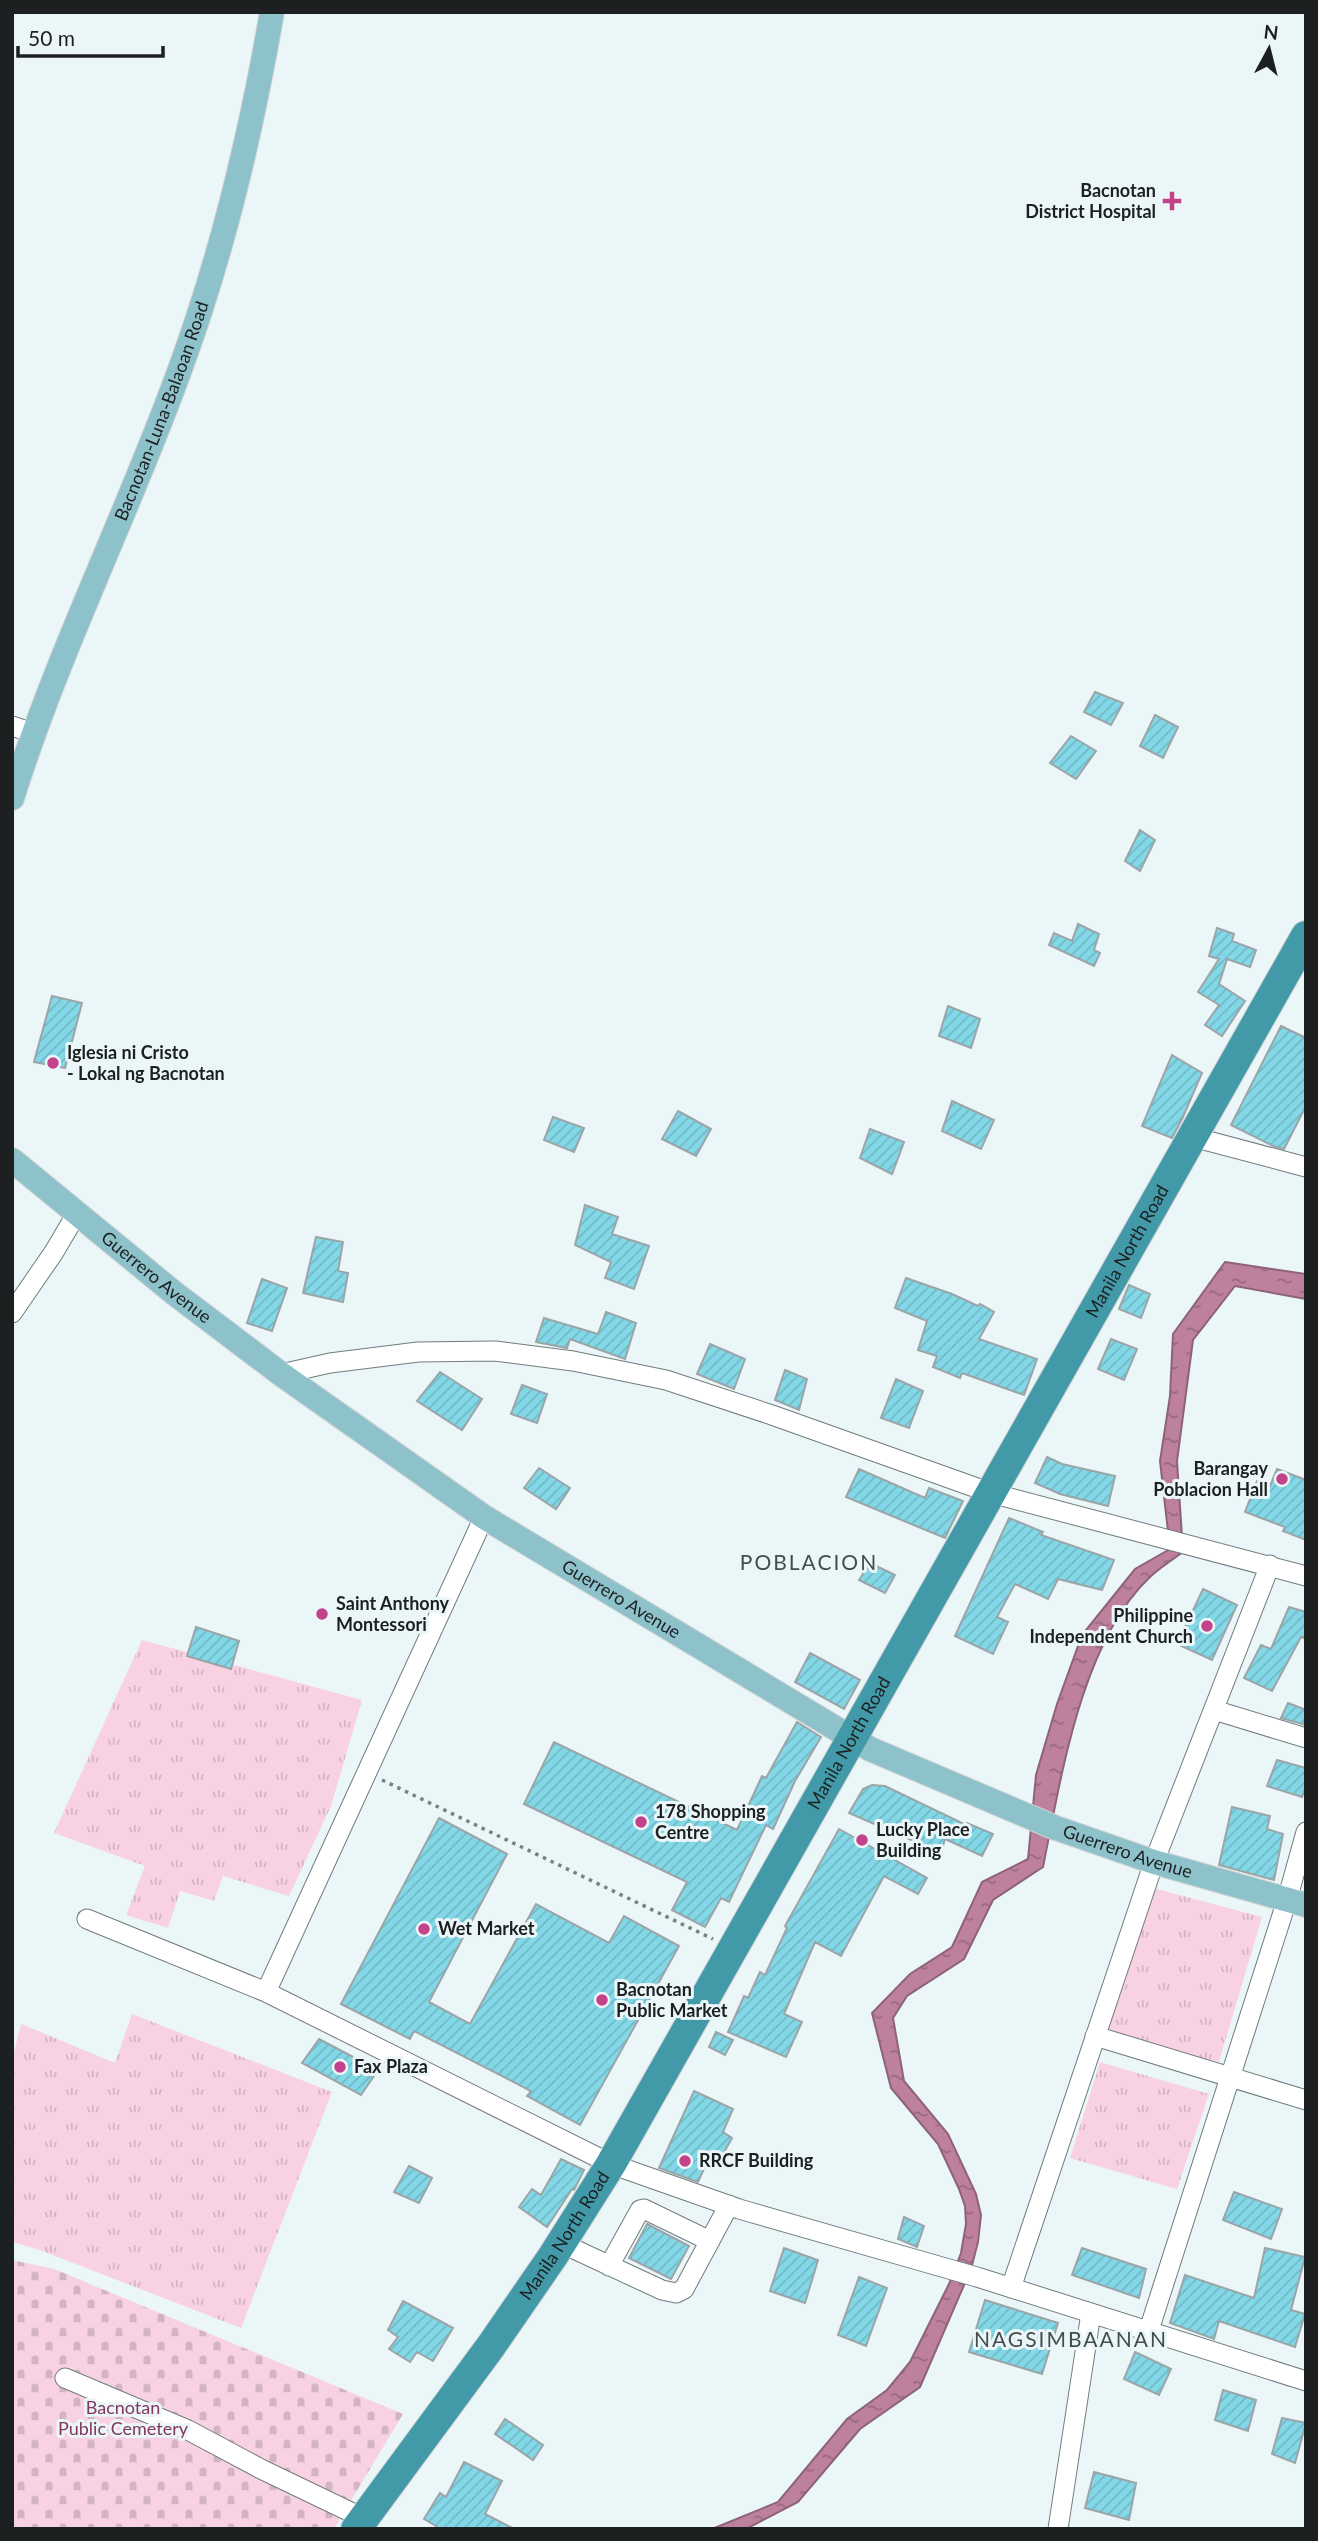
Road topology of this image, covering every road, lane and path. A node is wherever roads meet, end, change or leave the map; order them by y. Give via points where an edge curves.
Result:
1 (272, 12) edge
2 (22, 730) edge
3 (12, 798) edge
4 (1306, 936) edge
5 (1193, 1137) junction
6 (12, 1160) edge
7 (1306, 1167) edge
8 (77, 1213) junction
9 (13, 1310) edge
10 (281, 1374) junction
11 (991, 1493) junction
12 (484, 1517) junction
13 (1270, 1566) junction
14 (1306, 1576) edge
15 (1214, 1710) junction
16 (851, 1737) junction
17 (1306, 1738) edge
18 (366, 1772) junction
19 (1306, 1832) edge
20 (1154, 1862) junction
21 (1296, 1903) edge
22 (87, 1919) dead end
23 (715, 1940) dead end
24 (266, 1992) junction
25 (1096, 2036) junction
26 (1231, 2076) junction
27 (1306, 2100) edge
28 (611, 2164) junction
29 (729, 2205) junction
30 (710, 2241) junction
31 (561, 2244) junction
32 (609, 2266) junction
33 (1012, 2288) junction
34 (1091, 2313) junction
35 (1149, 2330) junction
36 (65, 2378) dead end
37 (1306, 2381) edge
38 (359, 2524) edge
39 (1058, 2529) edge

1 - 2 main road, Bacnotan-Luna-Balaoan Road via 227,222 180,372
2 - 3 main road, Bacnotan-Luna-Balaoan Road
4 - 5 highway, Manila North Road
5 - 7 street
5 - 11 highway, Manila North Road
6 - 8 main road, Guerrero Avenue
8 - 9 street
8 - 10 main road, Guerrero Avenue
10 - 11 street via 418,1352 495,1351 573,1361 666,1380
10 - 12 main road, Guerrero Avenue
11 - 13 street
11 - 16 highway, Manila North Road
12 - 16 main road, Guerrero Avenue
12 - 18 street
13 - 14 street
13 - 15 street
15 - 17 street
15 - 20 street
16 - 20 main road, Guerrero Avenue via 948,1784
16 - 28 highway, Manila North Road
18 - 23 path
18 - 24 street
19 - 21 street
20 - 21 main road, Guerrero Avenue
20 - 25 street
21 - 26 street
22 - 24 street
24 - 28 street
25 - 26 street
25 - 33 street
26 - 27 street
26 - 35 street
28 - 29 street
28 - 31 highway, Manila North Road
29 - 30 street
29 - 33 street
30 - 32 street via 684,2289 676,2293
30 - 32 street via 644,2209
31 - 32 street
31 - 38 highway, Manila North Road via 492,2346
33 - 34 street
34 - 35 street
34 - 39 street
35 - 37 street
36 - 38 street via 188,2430

